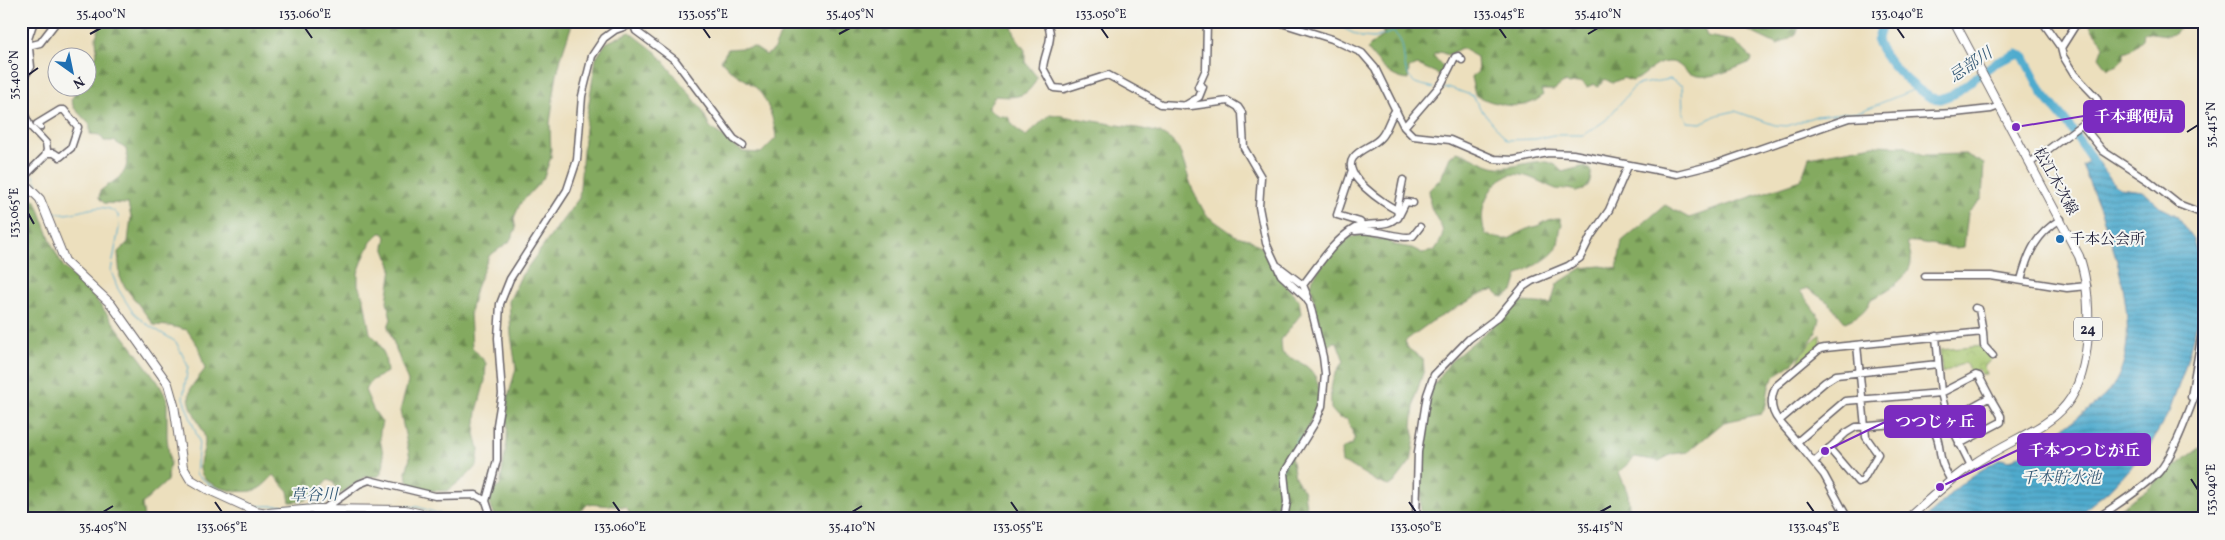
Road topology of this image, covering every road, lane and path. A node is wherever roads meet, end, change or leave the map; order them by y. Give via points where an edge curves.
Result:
1 (22, 21) edge
2 (34, 21) edge
3 (57, 21) edge
4 (641, 21) edge
5 (1046, 21) edge
6 (1208, 21) edge
7 (1274, 21) edge
8 (1954, 21) edge
9 (2042, 21) edge
10 (2078, 21) edge
11 (634, 25) junction
12 (21, 28) edge
13 (28, 46) junction
14 (2061, 48) junction
15 (1462, 60) dead end
16 (21, 81) edge
17 (1183, 106) junction
18 (1999, 106) junction
19 (21, 107) edge
20 (1396, 110) junction
21 (2081, 126) junction
22 (40, 127) dead end
23 (1404, 127) junction
24 (743, 146) dead end
25 (47, 153) junction
26 (2030, 164) junction
27 (1628, 166) junction
28 (1352, 170) junction
29 (21, 180) edge
30 (1403, 180) dead end
31 (1413, 203) dead end
32 (1397, 210) junction
33 (2204, 214) edge
34 (2061, 219) junction
35 (1393, 221) junction
36 (1362, 225) junction
37 (1420, 227) dead end
38 (1348, 233) junction
39 (1276, 264) junction
40 (1924, 276) dead end
41 (2021, 280) junction
42 (1303, 285) junction
43 (2087, 286) junction
44 (1310, 304) junction
45 (1975, 308) dead end
46 (2204, 321) edge
47 (1983, 332) junction
48 (1936, 336) junction
49 (1857, 345) junction
50 (1993, 356) dead end
51 (1938, 364) junction
52 (2204, 371) edge
53 (1860, 372) junction
54 (1942, 394) junction
55 (1990, 396) junction
56 (1863, 399) junction
57 (2188, 410) junction
58 (1948, 420) junction
59 (1779, 421) junction
60 (1865, 425) junction
61 (1919, 429) dead end
62 (1797, 442) junction
63 (1959, 444) junction
64 (1829, 448) junction
65 (1814, 462) junction
66 (1971, 466) junction
67 (1951, 481) junction
68 (486, 502) junction
69 (328, 507) junction
70 (251, 510) junction
71 (251, 519) edge
72 (444, 519) edge
73 (492, 519) edge
74 (1284, 519) edge
75 (1416, 519) edge
76 (1848, 519) edge
77 (1907, 519) edge
78 (2096, 519) edge

1 - 12 main road
2 - 13 street via 28,34
3 - 13 street via 40,43
4 - 11 street
5 - 17 street via 1050,40 1043,68 1054,88 1064,89 1108,75 1155,102
6 - 17 street via 1206,69 1198,87 1203,87 1198,98
7 - 20 street via 1332,39 1362,53 1375,68
8 - 18 main road, 松江木次線 / 24
9 - 14 street
10 - 14 street
11 - 24 street via 636,32 675,60 734,139
11 - 68 street via 616,30 604,38 592,56 582,96 577,160 567,190 510,279 500,304 502,394 497,460
13 - 16 street via 31,67
14 - 21 street via 2074,74 2100,104 2100,111
15 - 23 street via 1455,57 1437,89
17 - 39 street via 1228,101 1238,106 1242,113 1244,148 1261,177 1260,219
18 - 26 main road, 松江木次線 / 24
18 - 27 street via 1849,118 1688,173 1668,174
19 - 25 street via 32,129 46,143
20 - 23 street
20 - 28 street via 1380,139 1353,158
21 - 26 street
21 - 33 street via 2103,151 2178,204
22 - 25 street via 37,124 60,110 78,127 67,152 60,157
23 - 27 street via 1417,137 1450,140 1494,159 1514,160 1559,153
25 - 29 street
26 - 34 main road, 松江木次線 / 24
27 - 75 street via 1609,210 1580,258 1523,287 1498,317 1469,339 1434,375 1427,395 1418,452
28 - 32 street via 1371,195
28 - 36 street via 1337,215
29 - 70 main road via 43,204 65,261 111,304 168,384 173,396 186,475
30 - 32 street
31 - 35 street via 1406,202 1402,214
32 - 35 street via 1398,215
34 - 41 street via 2032,247
34 - 43 main road, 松江木次線 / 24 via 2079,256
35 - 36 street
36 - 38 street
37 - 38 street via 1413,236 1404,238 1366,229
38 - 42 street
39 - 42 street
39 - 44 street via 1281,274
40 - 41 street via 1991,276
41 - 43 street via 2067,288
42 - 44 street
43 - 66 main road, 松江木次線 / 24 via 2086,362 2074,395 2048,422
44 - 74 street via 1323,357 1325,390 1316,421 1284,473 1287,506
45 - 47 street via 1981,313
46 - 57 street
47 - 48 street
47 - 50 street via 1984,346
48 - 49 street
48 - 51 street
49 - 53 street
49 - 59 street via 1820,349 1776,386 1772,408
51 - 53 street
51 - 54 street
52 - 57 street
53 - 56 street
53 - 59 street via 1830,378
54 - 55 street via 1978,375
54 - 56 street
54 - 58 street
55 - 58 street
55 - 63 street via 2001,422
56 - 60 street
56 - 62 street via 1842,403
57 - 78 street via 2159,472
58 - 60 street
58 - 63 street
59 - 62 street
60 - 64 street via 1851,430
60 - 64 street via 1868,441 1878,454 1863,480 1858,482
61 - 67 street via 1927,425 1935,434
62 - 65 street
63 - 66 street
64 - 65 street
65 - 76 street
66 - 67 main road, 松江木次線 / 24
67 - 77 main road, 松江木次線 / 24
68 - 69 street via 472,494 435,496 369,480
68 - 73 street
69 - 70 main road via 268,513
69 - 72 main road via 405,510
70 - 71 street

